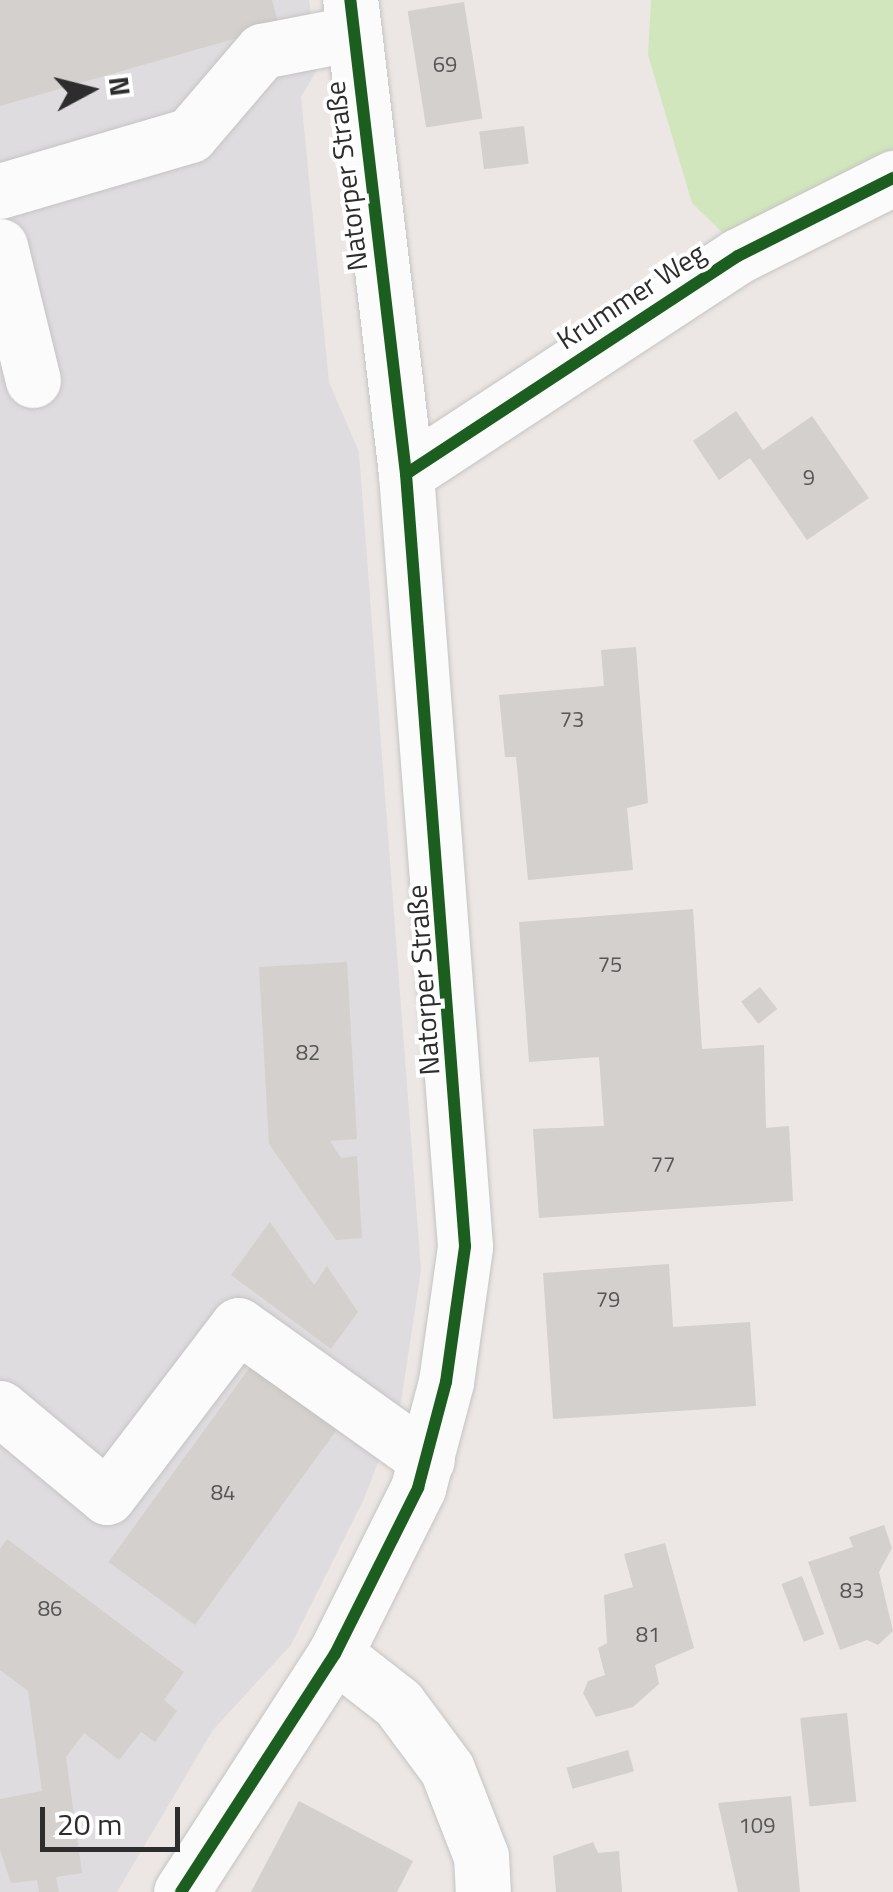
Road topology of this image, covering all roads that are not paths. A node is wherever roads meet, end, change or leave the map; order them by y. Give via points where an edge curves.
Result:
1 (352, 16) edge
2 (893, 178) edge
3 (0, 192) edge
4 (0, 246) edge
5 (33, 380) dead end
6 (406, 474) junction
7 (0, 1408) edge
8 (427, 1460) junction
9 (335, 1654) junction
10 (181, 1892) edge
11 (483, 1892) edge

1 - 3 street via 262,51 190,135
1 - 6 street, Natorper Straße
2 - 6 street, Krummer Weg via 738,256
4 - 5 street
6 - 8 street, Natorper Straße via 464,1246
7 - 8 street via 107,1497 238,1325
8 - 9 street, Natorper Straße
9 - 10 street, Natorper Straße
9 - 11 street via 398,1703 448,1769 481,1856

